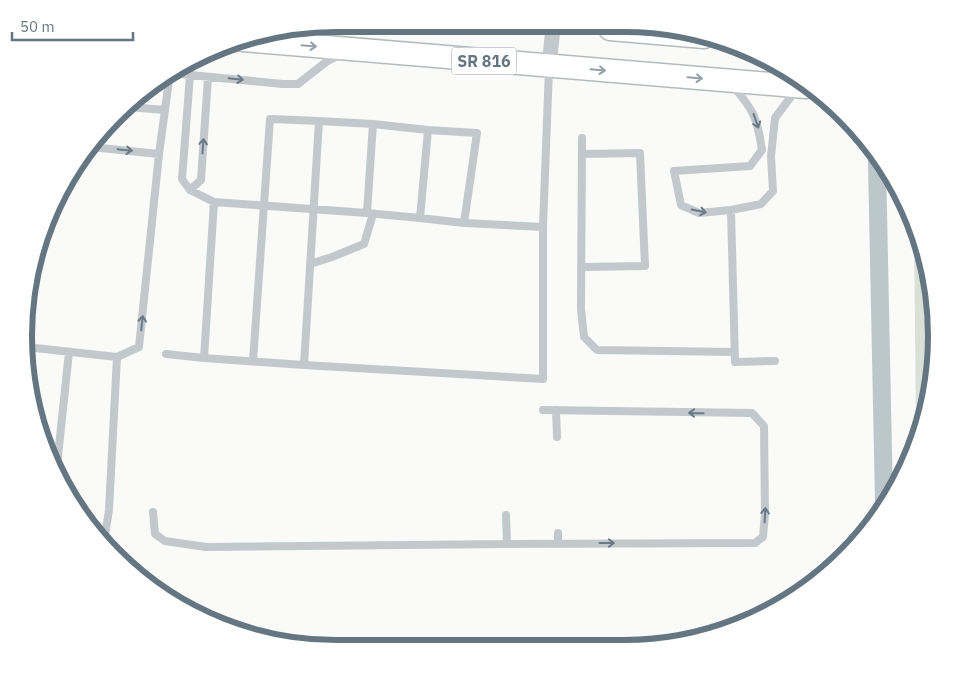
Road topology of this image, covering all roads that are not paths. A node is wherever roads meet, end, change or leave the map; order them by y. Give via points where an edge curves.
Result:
1 (553, 32) edge
2 (263, 42) edge
3 (349, 49) junction
4 (549, 66) junction
5 (182, 74) edge
6 (190, 75) junction
7 (208, 77) junction
8 (729, 81) junction
9 (169, 84) edge
10 (796, 86) edge
11 (800, 89) edge
12 (136, 108) edge
13 (165, 110) junction
14 (319, 121) junction
15 (373, 124) junction
16 (428, 130) junction
17 (582, 138) dead end
18 (98, 148) edge
19 (159, 154) junction
20 (582, 154) junction
21 (190, 190) junction
22 (214, 202) junction
23 (264, 206) junction
24 (314, 209) junction
25 (731, 210) junction
26 (370, 214) junction
27 (420, 218) junction
28 (464, 223) junction
29 (543, 227) junction
30 (310, 264) junction
31 (581, 267) junction
32 (33, 348) edge
33 (68, 352) junction
34 (734, 352) junction
35 (166, 354) dead end
36 (117, 357) junction
37 (204, 358) junction
38 (775, 361) dead end
39 (253, 362) junction
40 (304, 366) junction
41 (543, 410) dead end
42 (556, 410) junction
43 (557, 436) dead end
44 (58, 457) edge
45 (153, 512) dead end
46 (506, 515) dead end
47 (558, 533) dead end
48 (105, 534) edge
49 (507, 544) junction
50 (558, 544) junction

1 - 4 street
2 -> 3 main road, SR 816
3 - 4 main road, SR 816
7 -> 3 lane via 298,84
4 -> 8 main road, SR 816
4 - 29 lane
5 - 6 lane
6 - 7 lane
6 - 21 lane via 182,179
21 -> 7 lane via 201,180
8 - 10 main road, SR 816
8 -> 25 lane via 750,106 758,123 762,150 750,166 674,171 681,205 699,213
9 - 13 lane
11 - 25 lane via 775,118 771,156 773,191 760,204
12 - 13 lane
13 - 19 lane
14 - 15 lane
14 - 23 lane via 270,119
14 - 24 lane
15 - 16 lane
15 - 26 lane
16 - 27 lane
16 - 28 lane via 477,133
17 - 20 lane
18 -> 19 lane
36 -> 19 lane via 139,348
20 - 31 lane
20 - 31 lane via 640,153 645,266
21 - 22 lane
22 - 23 lane
22 - 37 lane
23 - 24 lane
23 - 39 lane
24 - 26 lane
24 - 30 lane
25 - 34 lane
26 - 27 lane
26 - 30 lane via 364,244
27 - 28 lane
28 - 29 lane
29 - 40 lane via 543,379
30 - 40 lane
31 - 34 lane via 584,337 597,350
32 - 33 lane
33 - 36 lane
33 - 44 lane
34 - 38 lane via 735,362
35 - 37 lane
36 - 48 lane
37 - 39 lane
39 - 40 lane
41 - 42 lane
42 - 43 lane
50 -> 42 lane via 755,543 763,537 764,426 752,413
45 - 49 lane via 156,534 165,541 206,547
46 - 49 lane
47 - 50 lane
49 - 50 lane

